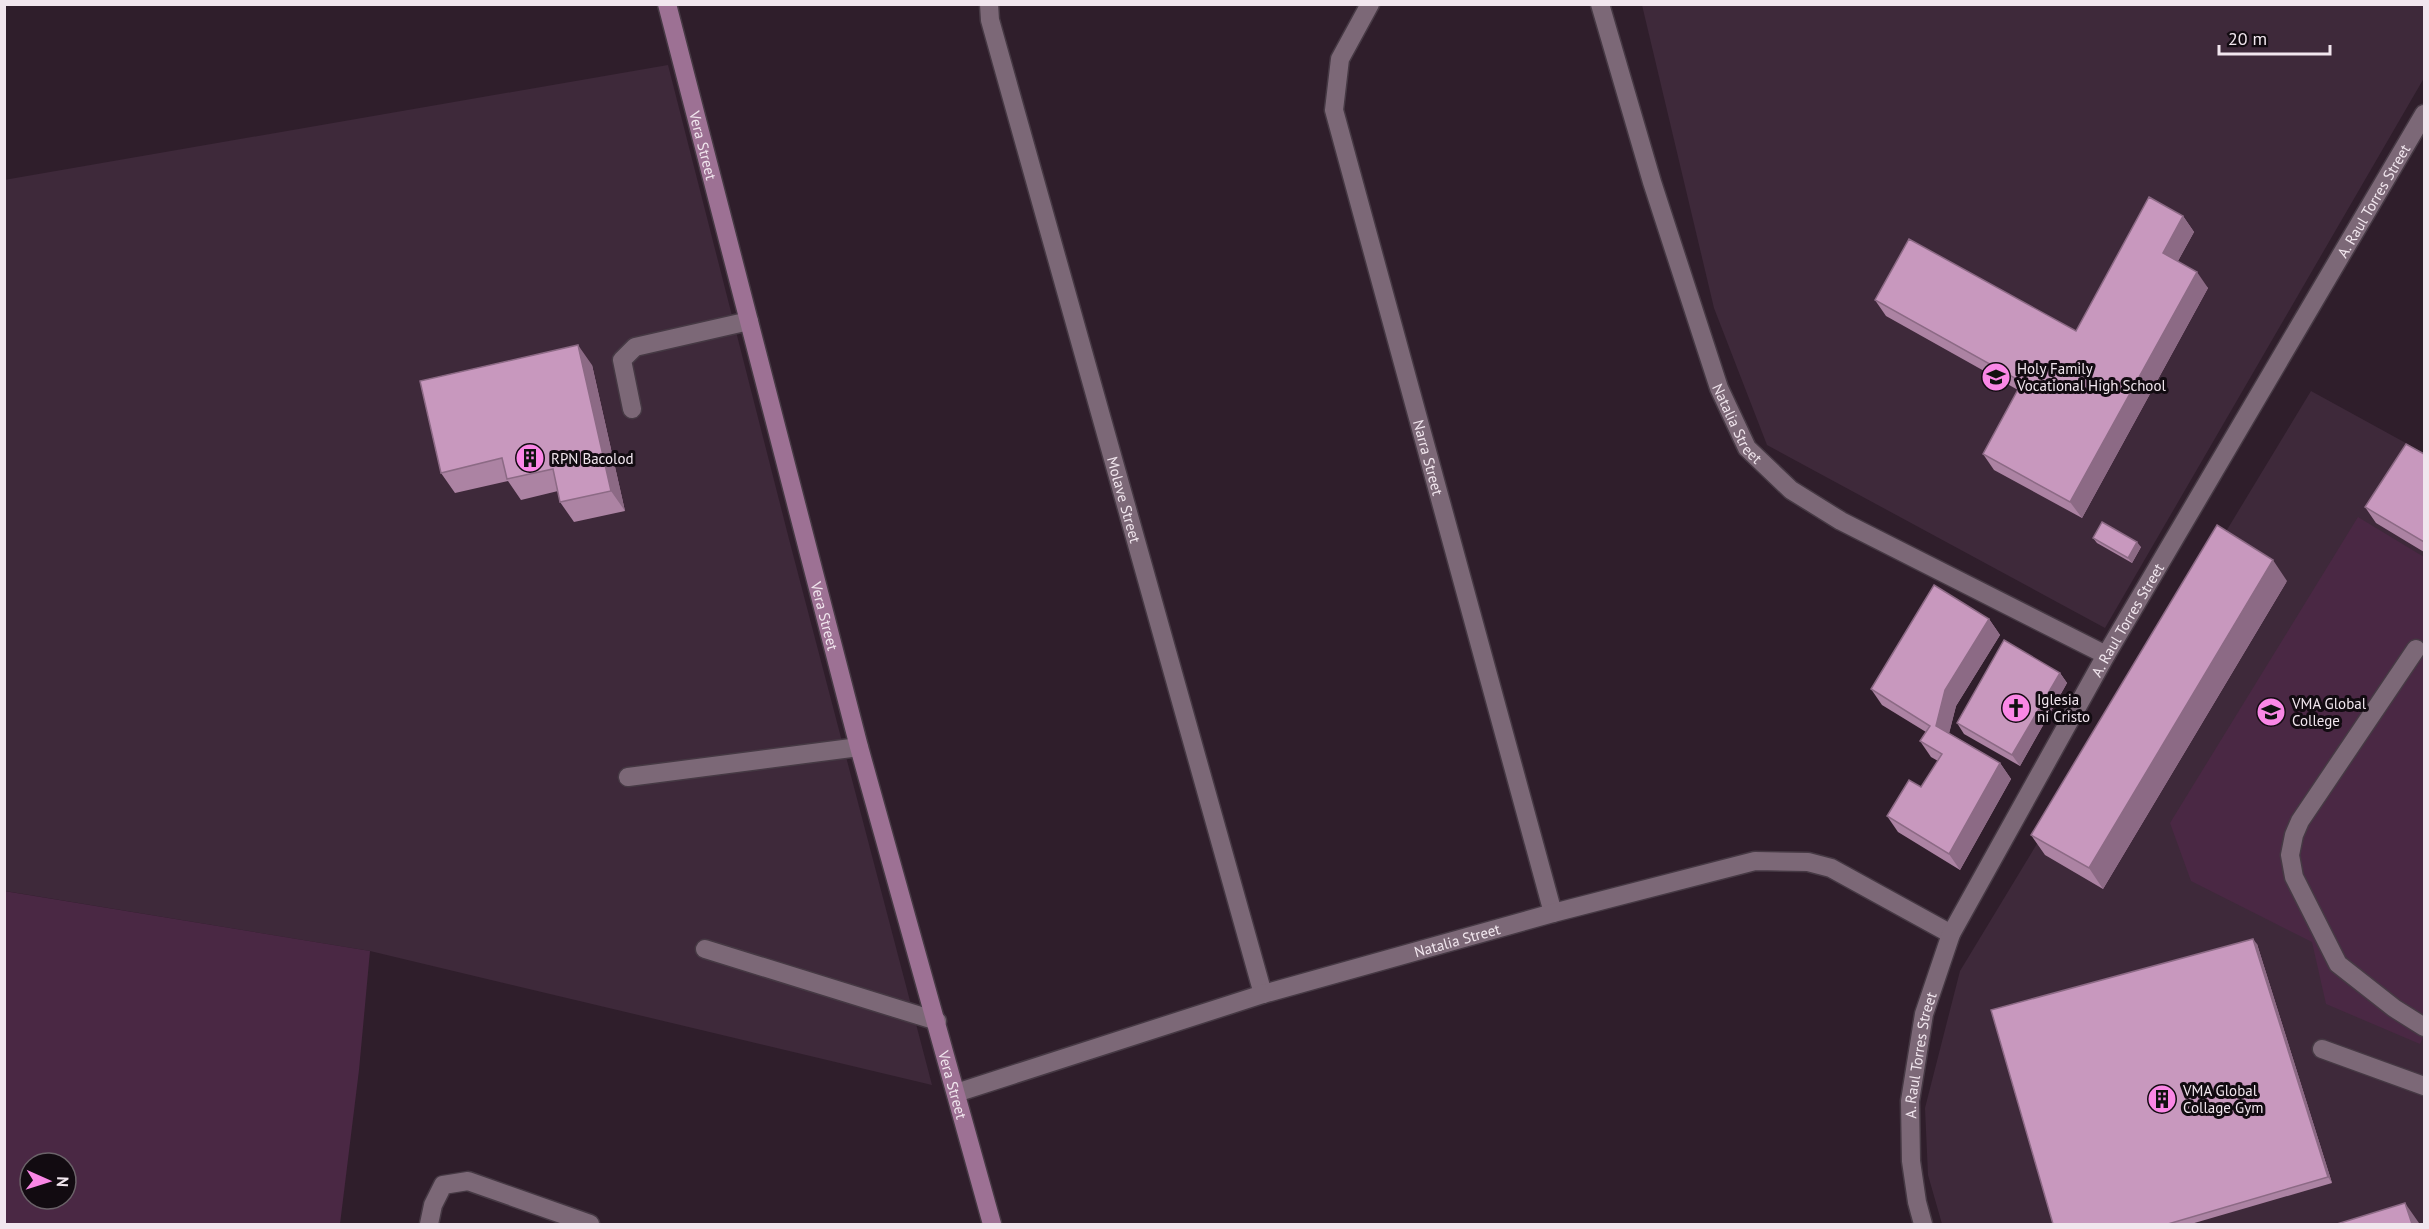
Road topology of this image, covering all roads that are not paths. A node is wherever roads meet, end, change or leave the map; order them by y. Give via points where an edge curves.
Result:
1 (667, 4) edge
2 (989, 4) edge
3 (1370, 4) edge
4 (1600, 4) edge
5 (2424, 114) edge
6 (749, 321) junction
7 (632, 409) dead end
8 (2416, 649) dead end
9 (2106, 655) junction
10 (859, 747) junction
11 (627, 777) dead end
12 (1553, 914) junction
13 (1951, 934) junction
14 (705, 949) dead end
15 (1263, 994) junction
16 (937, 1021) junction
17 (2424, 1027) edge
18 (2322, 1049) dead end
19 (2424, 1086) edge
20 (956, 1093) junction
21 (429, 1224) edge
22 (590, 1224) edge
23 (992, 1224) edge
24 (1923, 1224) edge

1 - 6 street, Vera Street
2 - 15 street, Molave Street via 990,20
3 - 12 street, Narra Street via 1340,59 1334,110
4 - 9 street, Natalia Street via 1652,182 1719,388 1748,448 1791,490 1841,521
5 - 9 street, A. Raul Torres Street
6 - 7 street via 635,347 622,360
6 - 10 street, Vera Street
8 - 17 street via 2300,821 2290,855 2294,877 2338,964
9 - 13 street, A. Raul Torres Street
10 - 11 street
10 - 16 street, Vera Street
12 - 13 street, Natalia Street via 1755,861 1808,862 1831,868
12 - 15 street, Natalia Street
13 - 24 street, A. Raul Torres Street via 1924,1014 1910,1101 1911,1161
14 - 16 street
15 - 20 street, Natalia Street
16 - 20 street, Vera Street
18 - 19 street
20 - 23 street, Vera Street
21 - 22 street via 443,1185 468,1181

